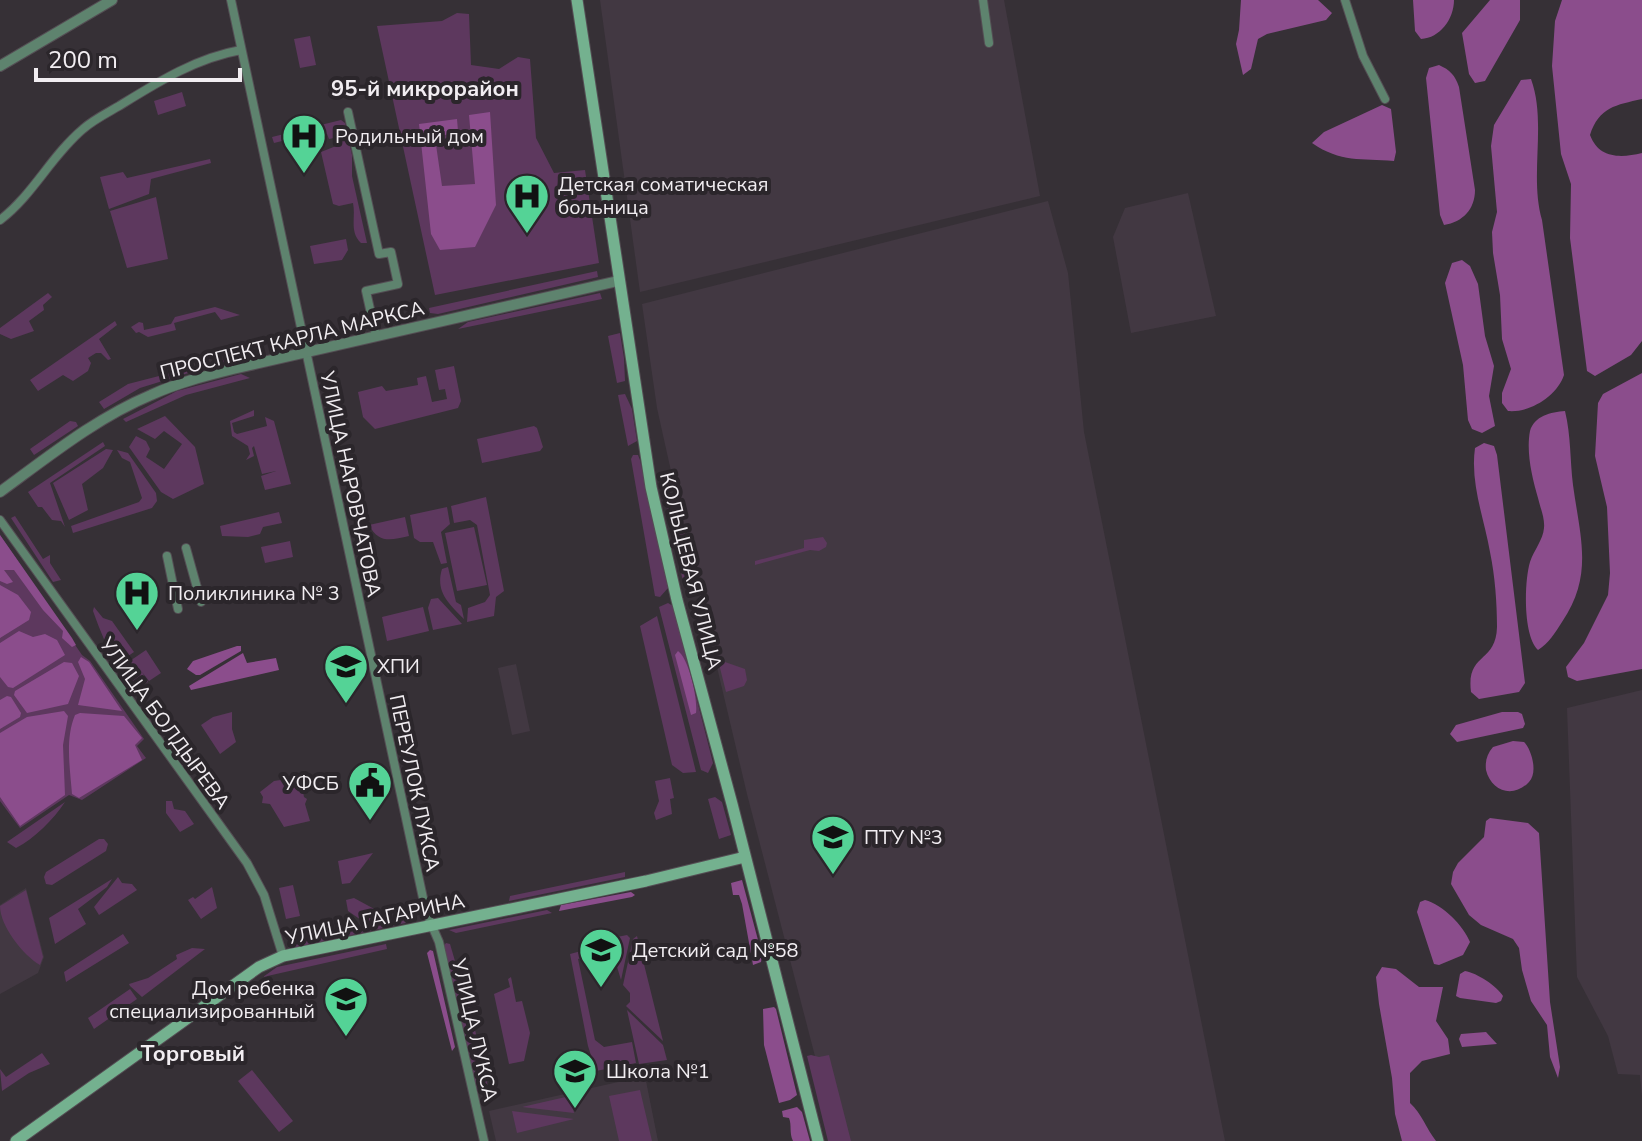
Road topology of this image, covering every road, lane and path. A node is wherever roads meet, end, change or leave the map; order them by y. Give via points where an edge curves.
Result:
1 (112, 0) edge
2 (231, 0) edge
3 (577, 0) edge
4 (983, 0) edge
5 (1345, 0) edge
6 (989, 43) dead end
7 (241, 50) junction
8 (0, 66) edge
9 (1385, 99) dead end
10 (348, 112) dead end
11 (0, 220) edge
12 (618, 281) junction
13 (376, 336) junction
14 (306, 352) junction
15 (0, 492) edge
16 (0, 520) edge
17 (186, 548) dead end
18 (167, 556) dead end
19 (201, 602) dead end
20 (178, 609) dead end
21 (369, 646) joint
22 (745, 857) junction
23 (432, 926) junction
24 (283, 956) junction
25 (16, 1141) edge
26 (484, 1141) edge
27 (818, 1141) edge

1 - 8 street
2 - 7 street, УЛИЦА НАРОВЧАТОВА
3 - 12 main road, КОЛЬЦЕВАЯ УЛИЦА
4 - 6 street
5 - 9 street via 1363,56
7 - 11 street via 159,80 83,129
7 - 14 street, УЛИЦА НАРОВЧАТОВА
10 - 13 street via 379,254 391,252 398,284 366,291
12 - 13 street, ПРОСПЕКТ КАРЛА МАРКСА
12 - 22 main road, КОЛЬЦЕВАЯ УЛИЦА via 651,487
13 - 14 street, ПРОСПЕКТ КАРЛА МАРКСА
14 - 15 street, ПРОСПЕКТ КАРЛА МАРКСА via 148,396
14 - 21 street, УЛИЦА НАРОВЧАТОВА
16 - 24 street, УЛИЦА БОЛДЫРЕВА via 247,863 264,895
17 - 19 street
18 - 20 street
21 - 23 street, ПЕРЕУЛОК ЛУКСА
22 - 23 main road, УЛИЦА ГАГАРИНА
22 - 27 main road, КОЛЬЦЕВАЯ УЛИЦА
23 - 24 main road, УЛИЦА ГАГАРИНА
23 - 26 street, УЛИЦА ЛУКСА
24 - 25 main road, УЛИЦА ГАГАРИНА via 259,967

